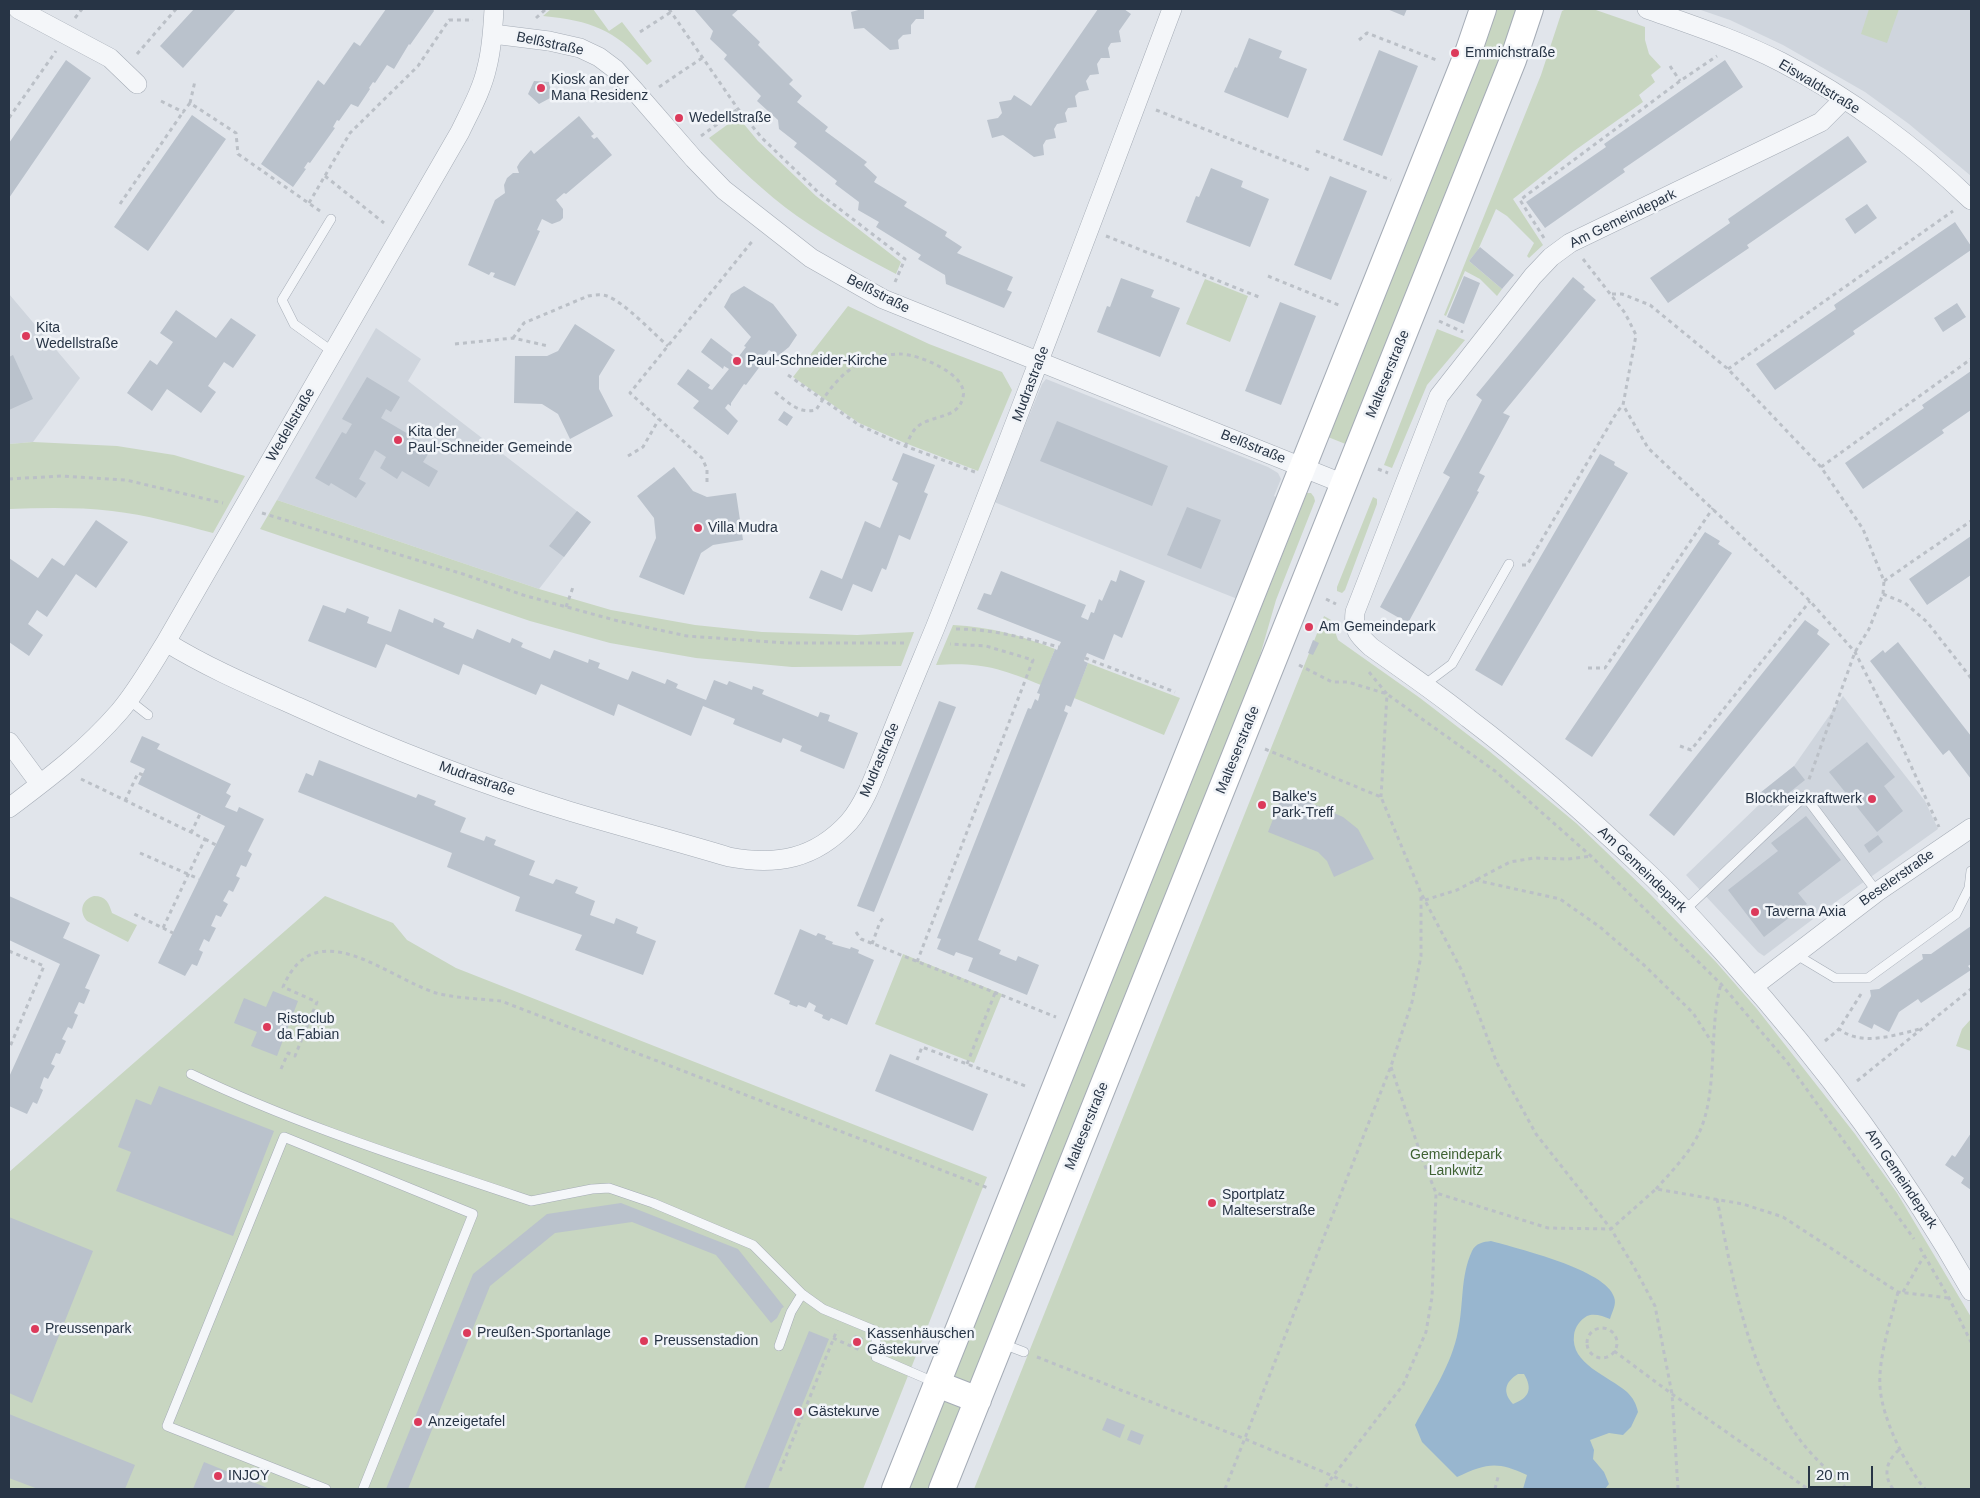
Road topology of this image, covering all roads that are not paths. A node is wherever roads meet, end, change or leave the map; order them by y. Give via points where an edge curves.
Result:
1 (18, 9) edge
2 (494, 9) edge
3 (1172, 9) edge
4 (1483, 9) edge
5 (1530, 9) edge
6 (1647, 9) edge
7 (493, 34) junction
8 (137, 84) dead end
9 (1843, 100) junction
10 (1963, 205) edge
11 (331, 219) road end
12 (333, 352) junction
13 (1040, 361) junction
14 (1304, 467) junction
15 (1344, 484) junction
16 (1509, 564) road end
17 (166, 642) junction
18 (1426, 687) junction
19 (128, 700) junction
20 (148, 714) dead end
21 (9, 742) edge
22 (40, 784) junction
23 (9, 808) edge
24 (1971, 828) edge
25 (1971, 871) edge
26 (1877, 892) junction
27 (1685, 910) junction
28 (1795, 954) junction
29 (1754, 986) junction
30 (191, 1074) dead end
31 (1971, 1289) edge
32 (802, 1294) junction
33 (1000, 1343) junction
34 (779, 1346) dead end
35 (1024, 1352) road end
36 (937, 1384) junction
37 (978, 1400) junction
38 (326, 1489) edge
39 (363, 1489) edge
40 (895, 1489) edge
41 (942, 1489) edge

1 - 8 street via 110,58
2 - 7 street
3 - 13 street, Mudrastraße
4 - 14 main road
5 - 15 main road, Malteserstraße via 1513,60
6 - 9 street, Eiswaldtstraße via 1718,33 1813,80
7 - 12 street, Wedellstraße via 487,68 460,132
7 - 13 street, Belßstraße via 572,46 599,57 615,69 724,190 811,258 883,299
9 - 10 street, Eiswaldtstraße via 1929,163
9 - 18 street, Am Gemeindepark via 1821,122 1570,243 1533,276 1439,396 1355,612 1354,624 1360,636
11 - 12 lane via 282,300 294,324
12 - 17 street, Wedellstraße
13 - 14 street, Belßstraße
13 - 17 street, Mudrastraße via 866,794 850,820 830,839 806,854 771,861 729,857 568,811 398,751 262,691
14 - 15 street, Belßstraße
14 - 36 main road
15 - 33 main road, Malteserstraße
16 - 18 lane via 1452,664
17 - 19 street, Wedellstraße
18 - 27 street, Am Gemeindepark via 1510,752 1649,873
19 - 20 lane
19 - 22 street, Wedellstraße via 93,740
21 - 22 street
22 - 23 street, Wedellstraße
24 - 26 street, Beselerstraße
25 - 28 lane via 1969,888 1956,914 1868,978 1835,978
26 - 27 lane via 1805,796
26 - 28 street, Beselerstraße
27 - 29 street, Am Gemeindepark
28 - 29 street, Beselerstraße
29 - 31 street, Am Gemeindepark via 1869,1130
30 - 32 lane via 306,1124 531,1201 609,1188 653,1203 753,1245
32 - 34 lane via 791,1312
32 - 36 lane via 823,1309 876,1331 876,1356
33 - 35 lane
33 - 37 main road, Malteserstraße
36 - 37 main road
36 - 40 main road
37 - 41 main road, Malteserstraße
38 - 39 lane via 167,1426 284,1136 473,1214

